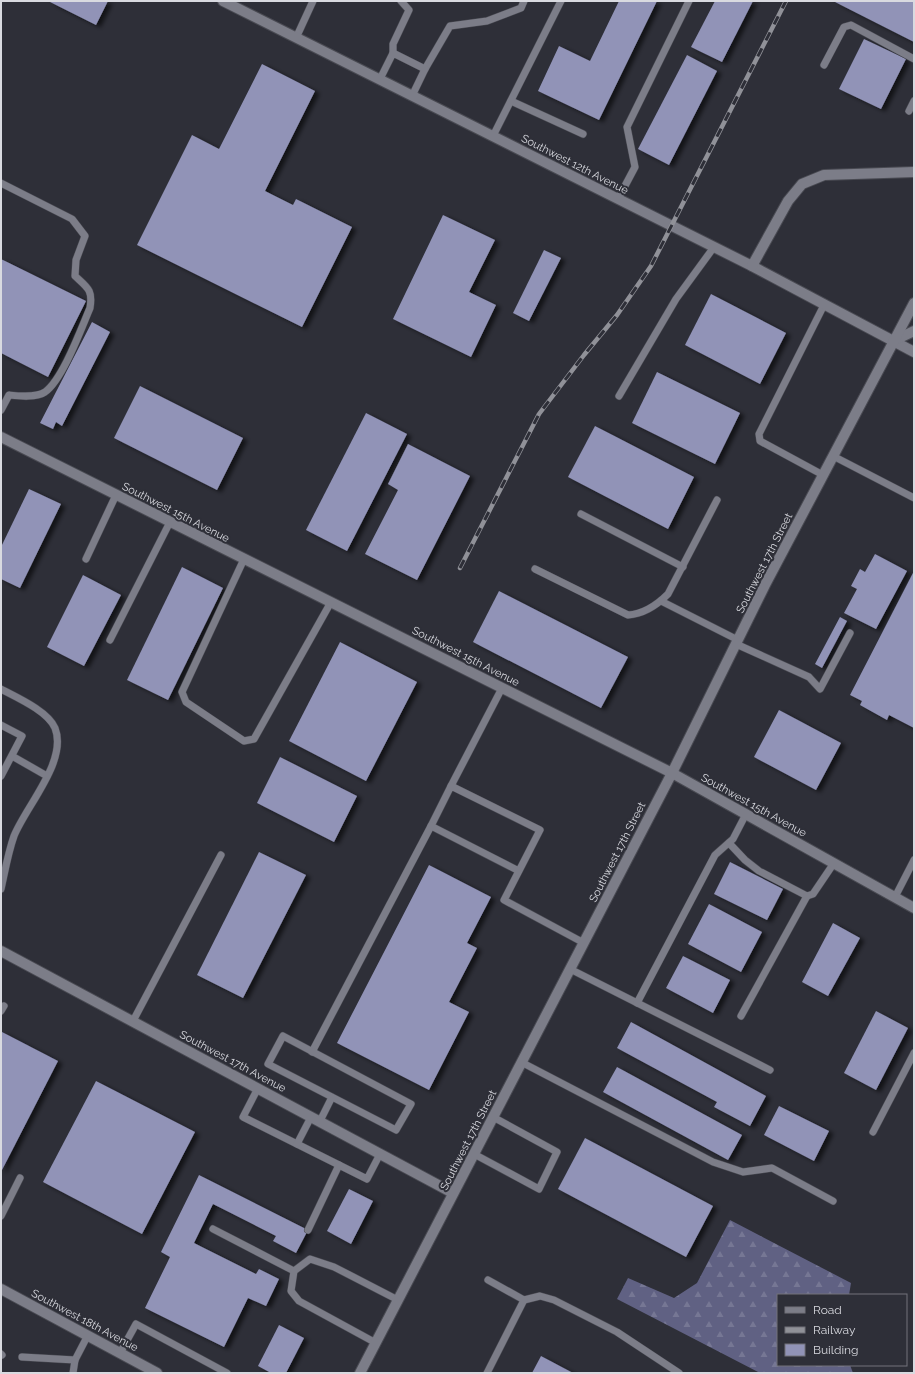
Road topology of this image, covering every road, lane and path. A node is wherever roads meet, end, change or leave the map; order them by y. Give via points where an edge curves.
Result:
1 (223, 1) edge
2 (313, 1) edge
3 (401, 1) edge
4 (524, 1) edge
5 (561, 1) edge
6 (689, 1) edge
7 (296, 38) junction
8 (393, 53) junction
9 (914, 59) edge
10 (824, 65) dead end
11 (425, 69) junction
12 (380, 79) junction
13 (412, 96) junction
14 (511, 101) junction
15 (914, 101) edge
16 (909, 111) dead end
17 (583, 134) dead end
18 (494, 136) junction
19 (914, 172) edge
20 (1, 183) edge
21 (618, 199) junction
22 (714, 247) junction
23 (752, 266) junction
24 (914, 293) edge
25 (914, 303) edge
26 (824, 304) junction
27 (914, 331) edge
28 (893, 341) junction
29 (914, 352) edge
30 (1, 392) edge
31 (9, 396) junction
32 (619, 396) dead end
33 (1, 410) edge
34 (1, 438) edge
35 (833, 456) junction
36 (823, 475) junction
37 (116, 495) junction
38 (914, 498) edge
39 (717, 500) dead end
40 (581, 514) dead end
41 (170, 522) junction
42 (86, 559) dead end
43 (244, 559) junction
44 (683, 567) junction
45 (535, 569) dead end
46 (661, 601) junction
47 (331, 602) junction
48 (850, 633) dead end
49 (110, 640) dead end
50 (737, 642) junction
51 (502, 688) junction
52 (1, 689) edge
53 (1, 725) edge
54 (12, 756) junction
55 (672, 773) junction
56 (1, 776) edge
57 (47, 776) junction
58 (451, 786) junction
59 (746, 814) junction
60 (431, 826) junction
61 (729, 843) junction
62 (1, 853) edge
63 (221, 855) dead end
64 (8, 857) junction
65 (914, 860) edge
66 (834, 863) junction
67 (519, 870) junction
68 (1, 889) edge
69 (807, 896) junction
70 (895, 897) junction
71 (914, 908) edge
72 (584, 942) junction
73 (1, 950) edge
74 (570, 969) junction
75 (637, 1003) junction
76 (741, 1016) dead end
77 (133, 1021) junction
78 (312, 1052) junction
79 (914, 1053) edge
80 (521, 1062) junction
81 (770, 1070) dead end
82 (258, 1088) junction
83 (332, 1097) junction
84 (493, 1117) junction
85 (316, 1119) junction
86 (873, 1132) dead end
87 (297, 1144) junction
88 (380, 1154) junction
89 (474, 1154) junction
90 (338, 1165) junction
91 (20, 1178) dead end
92 (453, 1194) junction
93 (833, 1201) dead end
94 (1, 1216) edge
95 (213, 1229) dead end
96 (308, 1230) dead end
97 (294, 1270) junction
98 (488, 1280) dead end
99 (1, 1288) edge
100 (398, 1300) junction
101 (524, 1300) junction
102 (88, 1335) junction
103 (376, 1343) junction
104 (120, 1353) junction
105 (22, 1357) dead end
106 (75, 1360) junction
107 (73, 1373) edge
108 (157, 1373) edge
109 (227, 1373) edge
110 (360, 1373) edge
111 (487, 1373) edge
112 (679, 1373) edge

1 - 7 street, Southwest 12th Avenue
2 - 7 lane
3 - 8 lane via 409,10 393,44
4 - 11 lane via 521,8 487,21 450,26
5 - 14 lane
6 - 21 lane via 627,127 635,167
7 - 12 street, Southwest 12th Avenue
8 - 11 lane
8 - 12 lane
9 - 10 lane via 850,26 844,27
11 - 13 lane
12 - 13 street, Southwest 12th Avenue
13 - 18 street, Southwest 12th Avenue
14 - 17 lane
14 - 18 lane
15 - 16 lane
18 - 21 street, Southwest 12th Avenue
19 - 23 street via 824,175 802,184 788,201
20 - 31 lane via 72,219 86,236 76,260 75,276 89,289 92,296 90,308 57,379 44,392 25,397
21 - 22 street, Southwest 12th Avenue
22 - 23 street, Southwest 12th Avenue
22 - 32 lane via 676,299
23 - 26 street, Southwest 12th Avenue
24 - 28 street, Southwest 17th Street
25 - 28 street, Southwest 17th Street
26 - 28 street, Southwest 12th Avenue
26 - 36 lane via 759,434 760,442
27 - 28 street
28 - 29 street, Southwest 12th Avenue
28 - 35 street, Southwest 17th Street
30 - 31 lane
31 - 33 lane
34 - 37 street, Southwest 15th Avenue
35 - 36 street, Southwest 17th Street
35 - 38 lane
36 - 50 street, Southwest 17th Street
37 - 41 street, Southwest 15th Avenue
37 - 42 lane
39 - 44 lane
40 - 44 lane
41 - 43 street, Southwest 15th Avenue
41 - 49 lane
43 - 47 street, Southwest 15th Avenue
43 - 47 lane via 182,692 186,702 244,741 254,739
44 - 46 lane via 668,594
45 - 46 lane via 628,615 639,614
46 - 50 lane
47 - 51 street, Southwest 15th Avenue
48 - 50 lane via 820,689 809,677
50 - 55 street, Southwest 17th Street
51 - 55 street, Southwest 15th Avenue
51 - 58 lane
52 - 57 lane via 39,709 55,727 58,748
53 - 54 lane via 22,736
54 - 56 lane
54 - 57 lane
55 - 59 street, Southwest 15th Avenue
55 - 72 street, Southwest 17th Street
57 - 64 lane via 14,836
58 - 60 lane
58 - 67 lane via 540,830
59 - 61 lane
59 - 66 street, Southwest 15th Avenue
60 - 67 lane
60 - 78 lane
61 - 69 lane via 759,871
61 - 75 lane via 715,855
62 - 64 lane
63 - 77 lane
64 - 68 lane
65 - 70 lane
66 - 69 lane via 813,894
66 - 70 street, Southwest 15th Avenue
67 - 72 lane via 504,900
69 - 76 lane
70 - 71 street, Southwest 15th Avenue
72 - 74 street, Southwest 17th Street
73 - 77 street, Southwest 17th Avenue
74 - 75 lane
74 - 80 street, Southwest 17th Street
75 - 81 lane
77 - 82 street, Southwest 17th Avenue
78 - 83 lane via 283,1036 268,1064
78 - 83 lane via 412,1104 396,1130
79 - 86 lane
80 - 84 street, Southwest 17th Street
80 - 93 lane via 713,1162 743,1172 772,1168
82 - 85 street, Southwest 17th Avenue
82 - 87 lane via 243,1116
83 - 85 lane
84 - 89 street, Southwest 17th Street
84 - 89 lane via 557,1152 539,1189
85 - 87 lane
85 - 88 street, Southwest 17th Avenue
87 - 90 lane
88 - 90 lane via 366,1179
88 - 92 street, Southwest 17th Avenue
89 - 92 street, Southwest 17th Street
90 - 96 lane
91 - 94 lane
92 - 100 street, Southwest 17th Street
95 - 97 lane
97 - 100 lane via 310,1259 334,1267
97 - 103 lane via 291,1291 299,1301
98 - 101 lane
99 - 102 street, Southwest 18th Avenue
100 - 103 street, Southwest 17th Street
101 - 111 lane
101 - 112 lane via 540,1296 554,1300 617,1332
102 - 104 street, Southwest 18th Avenue
102 - 106 lane
103 - 110 street, Southwest 17th Street
104 - 108 street, Southwest 18th Avenue
104 - 109 lane via 136,1324
105 - 106 lane
106 - 107 lane

